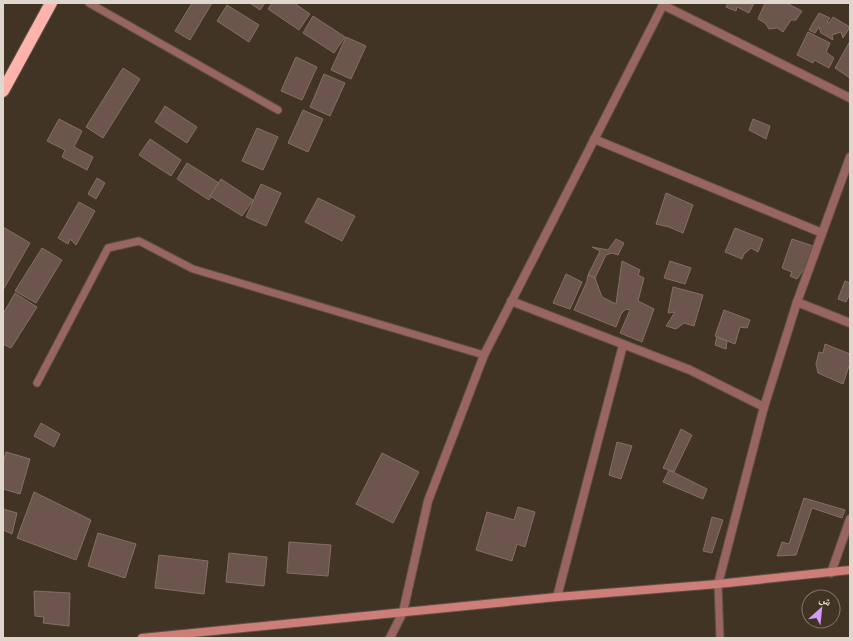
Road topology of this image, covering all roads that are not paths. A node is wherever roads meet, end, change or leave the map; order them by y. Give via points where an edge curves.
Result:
1 (51, 3) edge
2 (89, 3) edge
3 (663, 4) edge
4 (3, 91) edge
5 (850, 98) edge
6 (278, 110) dead end
7 (594, 139) junction
8 (850, 157) edge
9 (822, 233) junction
10 (511, 301) junction
11 (797, 302) junction
12 (850, 323) edge
13 (623, 345) junction
14 (484, 355) junction
15 (37, 383) dead end
16 (764, 407) junction
17 (850, 518) edge
18 (850, 570) edge
19 (831, 573) junction
20 (718, 584) junction
21 (556, 597) junction
22 (403, 612) junction
23 (142, 638) edge
24 (390, 638) edge
25 (720, 638) edge

1 - 4 highway
2 - 6 lane
3 - 5 street
3 - 7 street
7 - 9 street
7 - 10 street
8 - 9 street
9 - 11 street
10 - 13 street
10 - 14 street
11 - 12 street
11 - 16 street
13 - 16 street via 690,370
13 - 21 street
14 - 15 lane via 193,269 139,241 108,248
14 - 22 street via 428,501
16 - 20 street
17 - 19 street
18 - 19 street
19 - 20 street
20 - 21 street
20 - 25 lane
21 - 22 street
22 - 23 street
22 - 24 street

